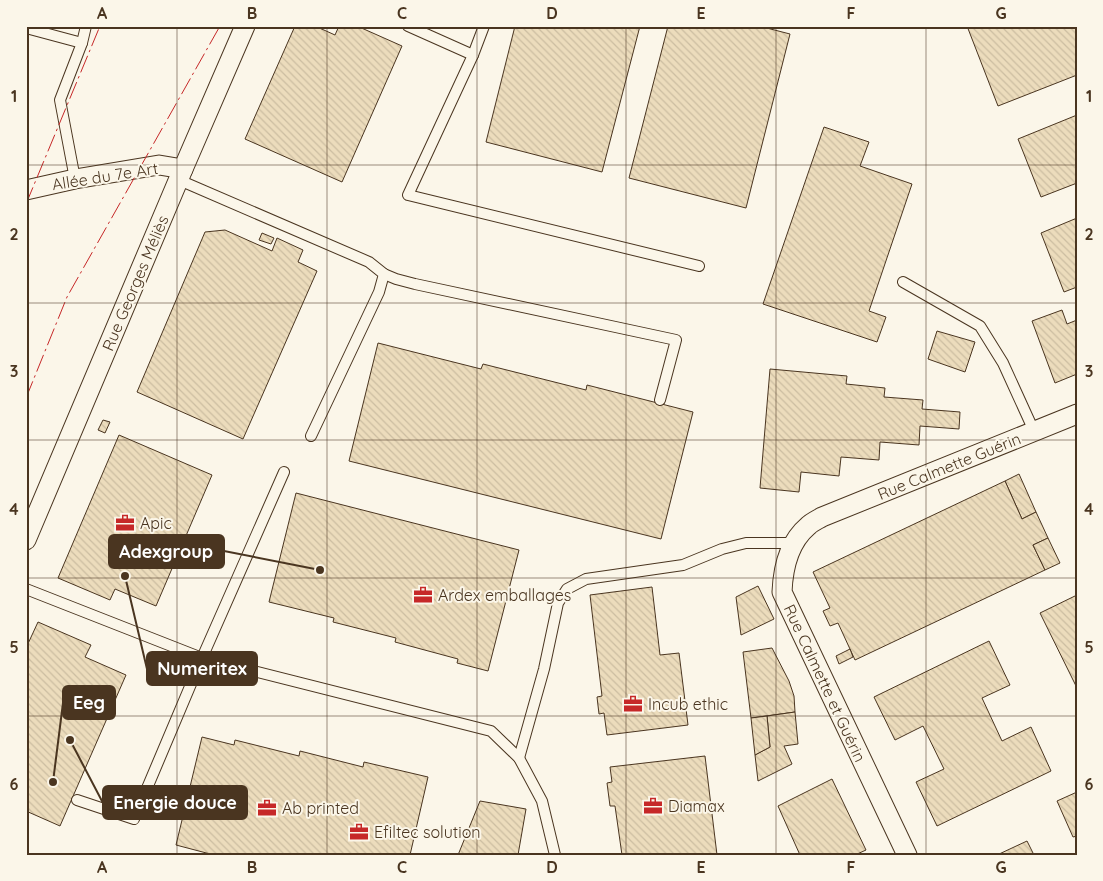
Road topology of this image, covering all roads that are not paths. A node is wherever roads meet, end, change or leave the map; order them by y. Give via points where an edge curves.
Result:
1 (86, 26) edge
2 (246, 26) edge
3 (408, 26) edge
4 (484, 26) edge
5 (26, 28) edge
6 (82, 43) junction
7 (473, 55) junction
8 (181, 175) junction
9 (74, 179) junction
10 (26, 190) edge
11 (699, 266) dead end
12 (384, 274) junction
13 (903, 282) dead end
14 (660, 400) dead end
15 (1076, 415) edge
16 (1034, 431) junction
17 (311, 436) dead end
18 (284, 472) dead end
19 (822, 518) joint
20 (26, 540) edge
21 (795, 543) junction
22 (26, 589) edge
23 (202, 658) junction
24 (518, 758) junction
25 (77, 800) dead end
26 (555, 855) edge
27 (907, 855) edge

1 - 6 lane
2 - 8 street, Rue Georges Méliès
3 - 7 lane
4 - 7 lane
5 - 6 lane
6 - 9 lane via 60,100
7 - 11 lane via 408,195
8 - 9 street, Allée du 7e Art via 159,165
8 - 12 lane via 369,262
8 - 20 street, Rue Georges Méliès
9 - 10 street, Allée du 7e Art
12 - 14 lane via 415,284 676,340
12 - 17 lane via 379,292
13 - 16 lane via 980,326 1003,363
15 - 16 street, Rue Calmette Guérin
16 - 19 street, Rue Calmette Guérin
18 - 23 lane
19 - 21 street, Rue Calmette et Guérin via 808,526
21 - 24 lane via 746,544 722,549 683,565 586,579 567,589 558,603 544,669
21 - 27 street, Rue Calmette et Guérin via 782,574 782,592
22 - 23 lane
23 - 24 lane via 492,731
23 - 25 lane via 134,819
24 - 26 lane via 542,801

